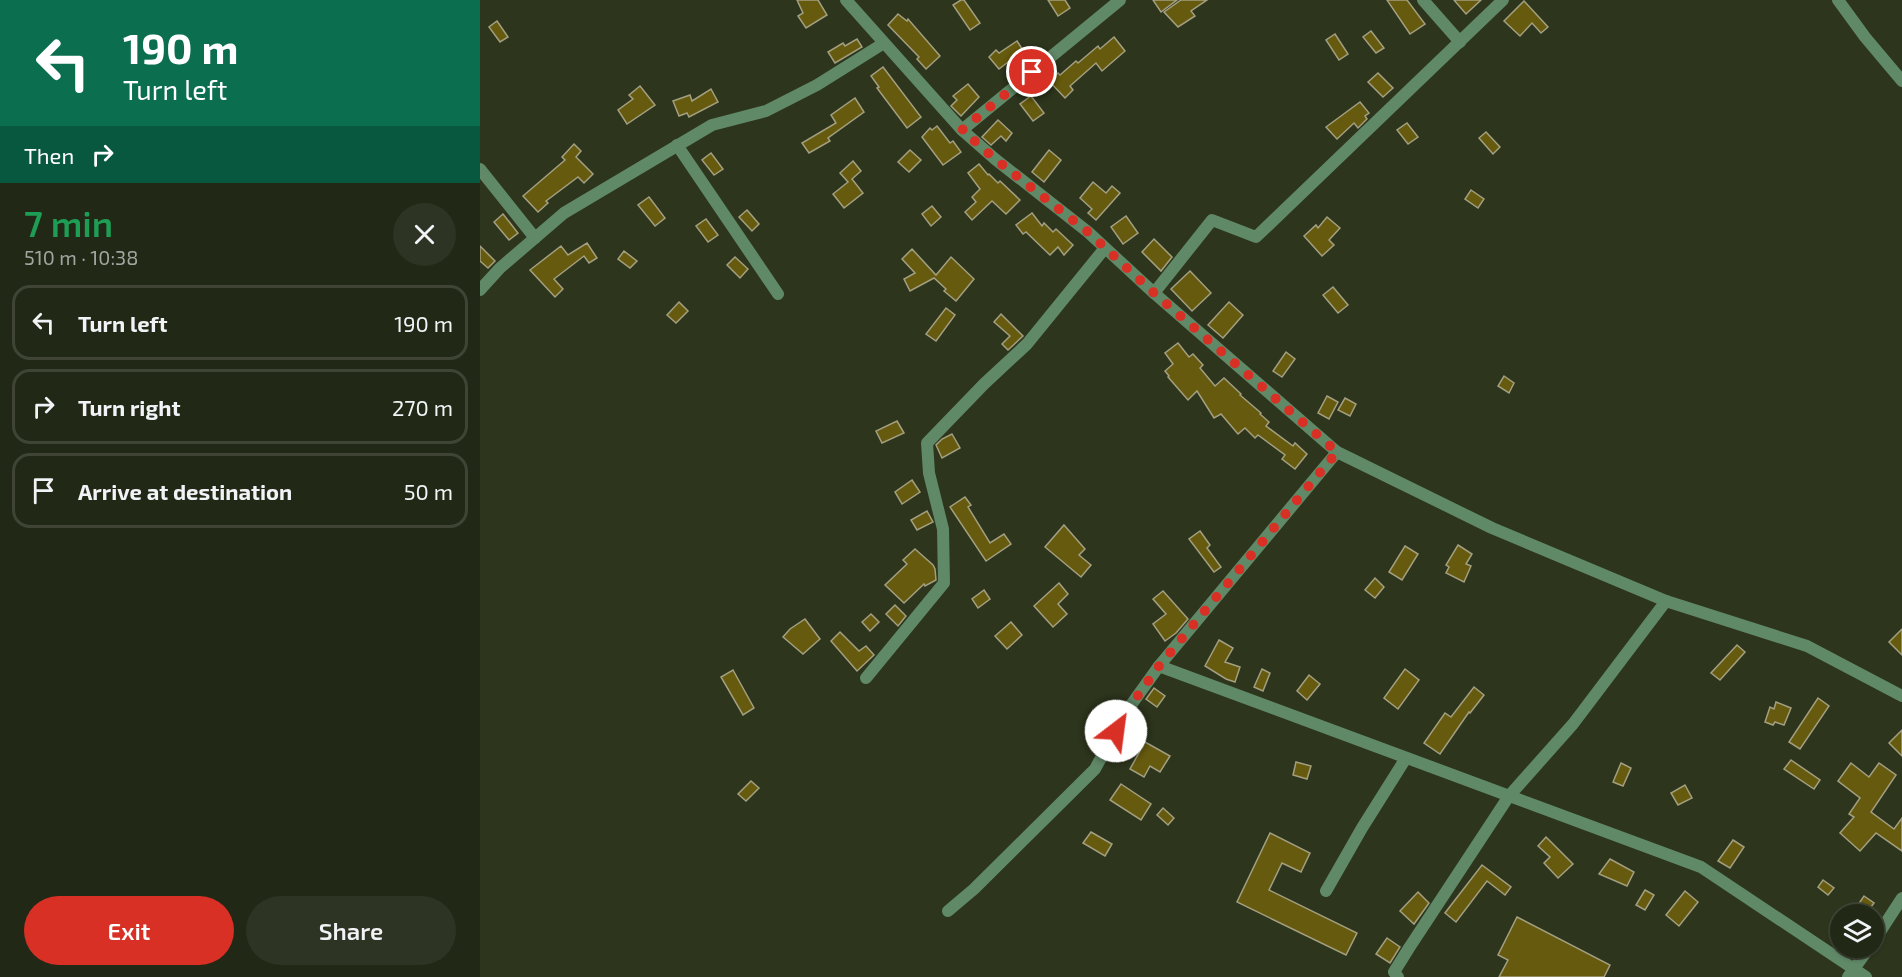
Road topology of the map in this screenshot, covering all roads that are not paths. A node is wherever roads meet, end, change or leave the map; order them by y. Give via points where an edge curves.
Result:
1 (846, 0) edge
2 (1120, 0) edge
3 (1423, 0) edge
4 (1503, 0) edge
5 (1838, 0) edge
6 (1460, 42) junction
7 (884, 43) junction
8 (1902, 81) edge
9 (962, 130) junction
10 (677, 145) junction
11 (480, 169) edge
12 (535, 238) junction
13 (1105, 248) junction
14 (480, 290) edge
15 (1154, 293) junction
16 (778, 294) dead end
17 (1337, 452) junction
18 (1666, 601) junction
19 (1159, 666) junction
20 (866, 678) dead end
21 (1902, 696) edge
22 (1406, 758) junction
23 (1509, 796) junction
24 (1326, 891) dead end
25 (1902, 898) edge
26 (948, 911) dead end
27 (1884, 926) edge
28 (1862, 958) edge
29 (1852, 973) edge
30 (1398, 977) edge
31 (1866, 977) edge

1 - 7 street
2 - 9 street
3 - 6 street
4 - 6 street
5 - 8 street
6 - 15 street via 1256,237 1212,220
7 - 9 street
7 - 10 street via 766,111 712,125
9 - 13 street
10 - 12 street via 564,213
10 - 16 street
11 - 12 street
12 - 14 street
13 - 15 street
13 - 20 street via 1027,344 927,443 929,473 943,530 944,583
15 - 17 street
17 - 18 street via 1492,528
17 - 19 street
18 - 21 street via 1807,646
18 - 23 street via 1573,724
19 - 22 street
19 - 26 street via 1126,712 1095,769
22 - 23 street
22 - 24 street
23 - 29 street via 1701,867
23 - 30 street via 1394,972
25 - 27 street
28 - 29 street
29 - 31 street

